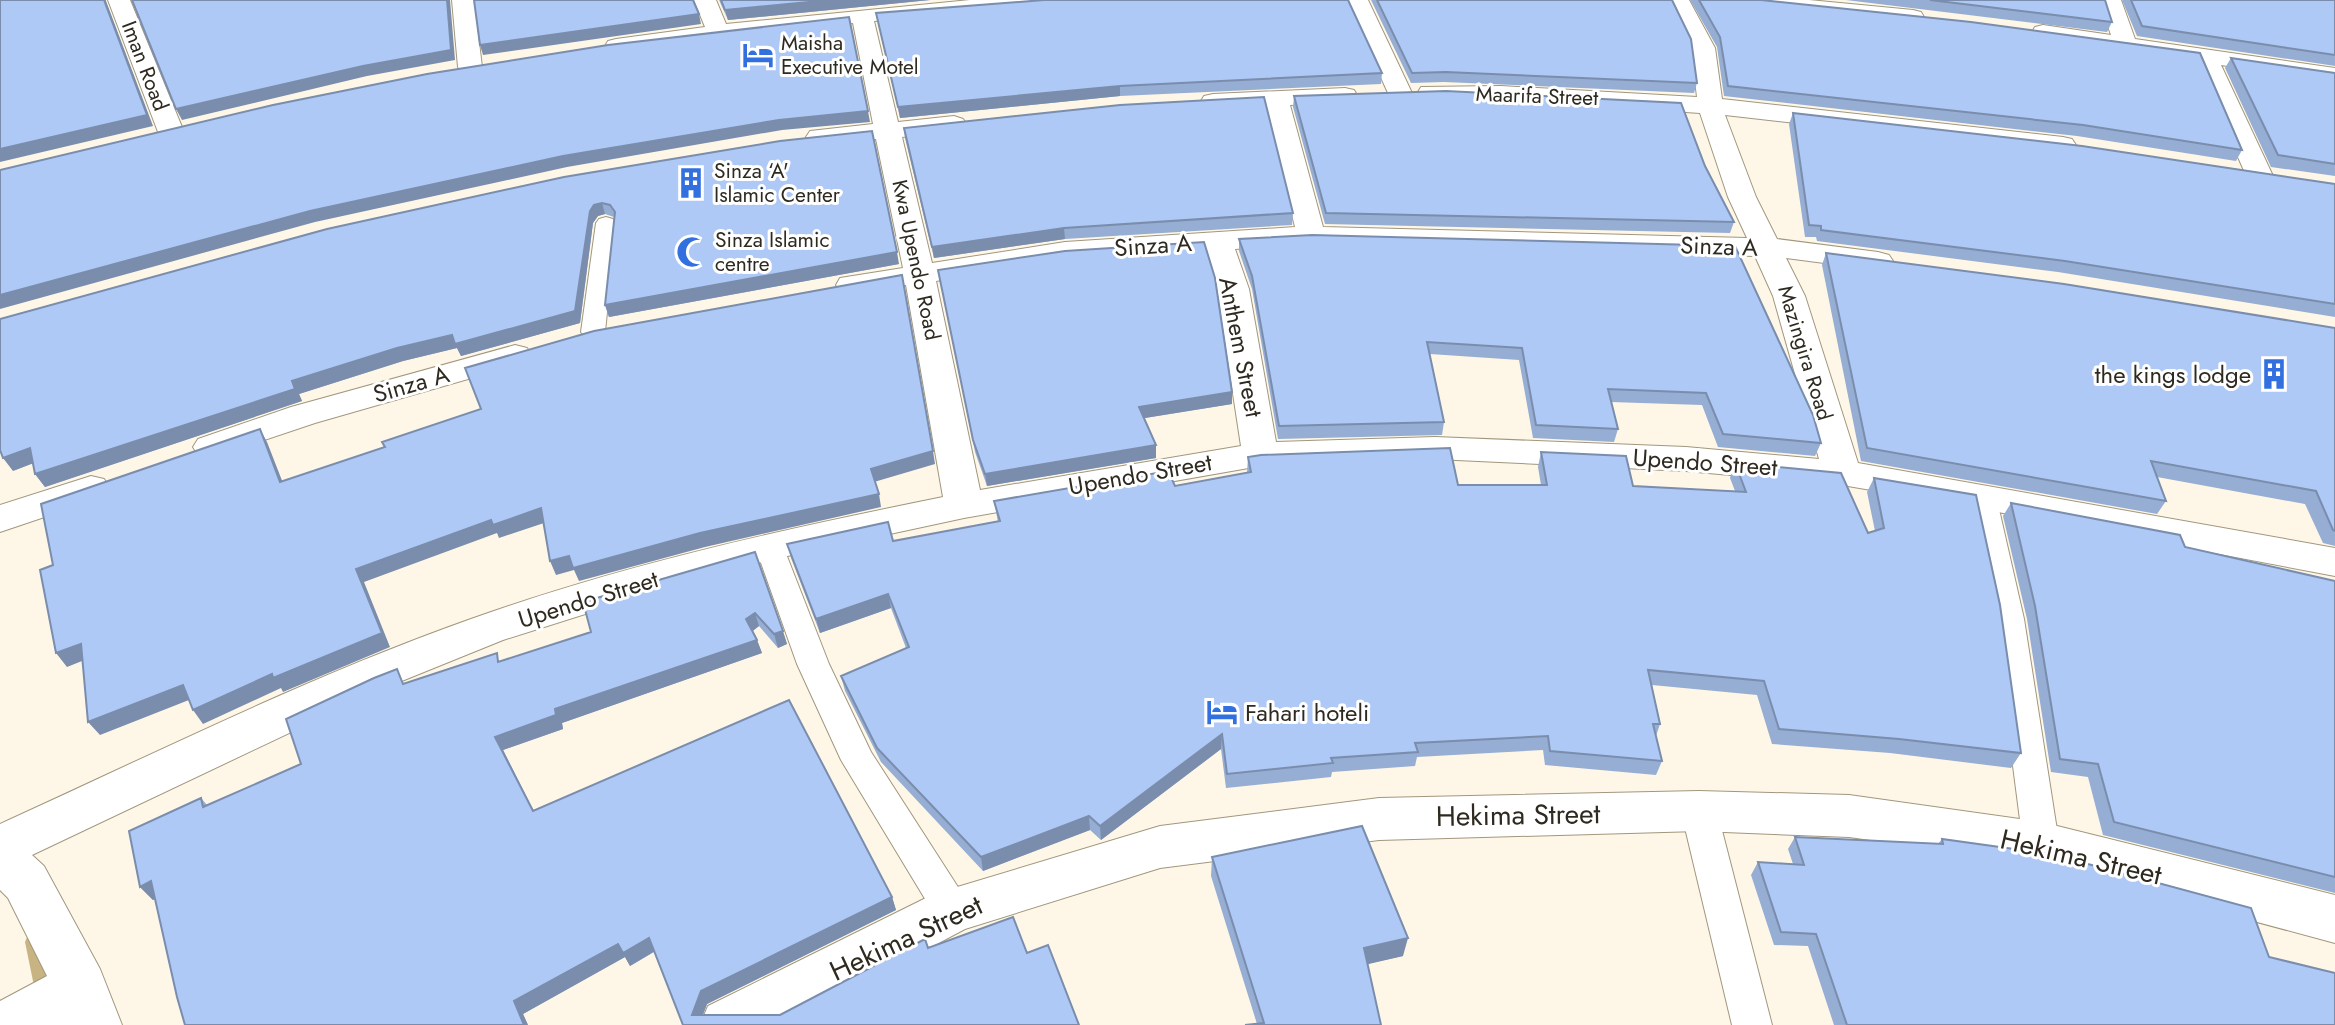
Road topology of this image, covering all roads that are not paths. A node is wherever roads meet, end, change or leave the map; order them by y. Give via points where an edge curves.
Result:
1 (120, 0) edge
2 (463, 0) edge
3 (705, 0) edge
4 (1063, 0) edge
5 (1357, 0) edge
6 (1678, 0) edge
7 (1745, 0) edge
8 (2110, 0) edge
9 (961, 3) edge
10 (1853, 5) edge
11 (862, 16) junction
12 (1935, 19) edge
13 (2016, 29) edge
14 (718, 31) junction
15 (2125, 42) junction
16 (599, 48) edge
17 (2205, 55) junction
18 (496, 63) edge
19 (470, 67) junction
20 (444, 72) edge
21 (2335, 75) edge
22 (1400, 93) junction
23 (1276, 97) junction
24 (1185, 102) edge
25 (1710, 105) junction
26 (975, 122) edge
27 (197, 126) edge
28 (888, 130) junction
29 (171, 132) junction
30 (144, 139) edge
31 (795, 139) edge
32 (2091, 149) edge
33 (2258, 176) edge
34 (606, 223) dead end
35 (1311, 234) junction
36 (1218, 241) junction
37 (1768, 247) junction
38 (1906, 265) edge
39 (919, 272) junction
40 (824, 290) edge
41 (580, 337) joint
42 (1261, 454) junction
43 (184, 456) edge
44 (1842, 473) junction
45 (118, 478) edge
46 (1982, 496) junction
47 (964, 505) junction
48 (0, 519) edge
49 (769, 547) junction
50 (2335, 562) edge
51 (1699, 811) junction
52 (2042, 843) junction
53 (0, 847) edge
54 (0, 856) edge
55 (952, 910) junction
56 (2335, 919) edge
57 (88, 1006) edge
58 (11, 1025) edge
59 (727, 1025) edge
60 (1752, 1025) edge

1 - 29 street, Iman Road
2 - 19 street
3 - 14 street
4 - 9 street
5 - 22 street
6 - 25 street, Mazingira Road via 1703,48
7 - 10 street
8 - 15 street
9 - 11 street
10 - 12 street
11 - 14 street
11 - 28 street, Kwa Upendo Road
13 - 15 street
14 - 16 street
15 - 17 street
17 - 21 street
17 - 33 street
18 - 19 street
19 - 20 street
22 - 23 street, Maarifa Street
22 - 25 street, Maarifa Street
23 - 24 street, Maarifa Street
23 - 35 street
25 - 32 street, Maarifa Street
25 - 37 street, Mazingira Road via 1742,197
26 - 28 street
27 - 29 street
28 - 31 street
28 - 39 street, Kwa Upendo Road
29 - 30 street
34 - 41 lane
35 - 36 street, Sinza A
35 - 37 street, Sinza A
36 - 39 street, Sinza A via 1065,251
36 - 42 street, Anthem Street via 1233,289
37 - 38 street, Sinza A
37 - 44 street, Mazingira Road via 1789,296
39 - 40 street, Sinza A
39 - 47 street, Kwa Upendo Road
41 - 43 street, Sinza A via 303,415
42 - 44 street, Upendo Street via 1435,448 1686,458
42 - 47 street, Upendo Street
44 - 46 street, Upendo Street
45 - 48 street
46 - 50 street, Upendo Street
46 - 52 lane via 2009,619
47 - 49 street, Upendo Street
49 - 53 street, Upendo Street via 488,629 366,677
49 - 55 lane via 813,664 858,760
51 - 52 street, Hekima Street via 1849,816
51 - 55 street, Hekima Street via 1379,819 1160,847
51 - 60 lane
52 - 56 street, Hekima Street
54 - 57 street via 26,882
55 - 59 street, Hekima Street
57 - 58 street

